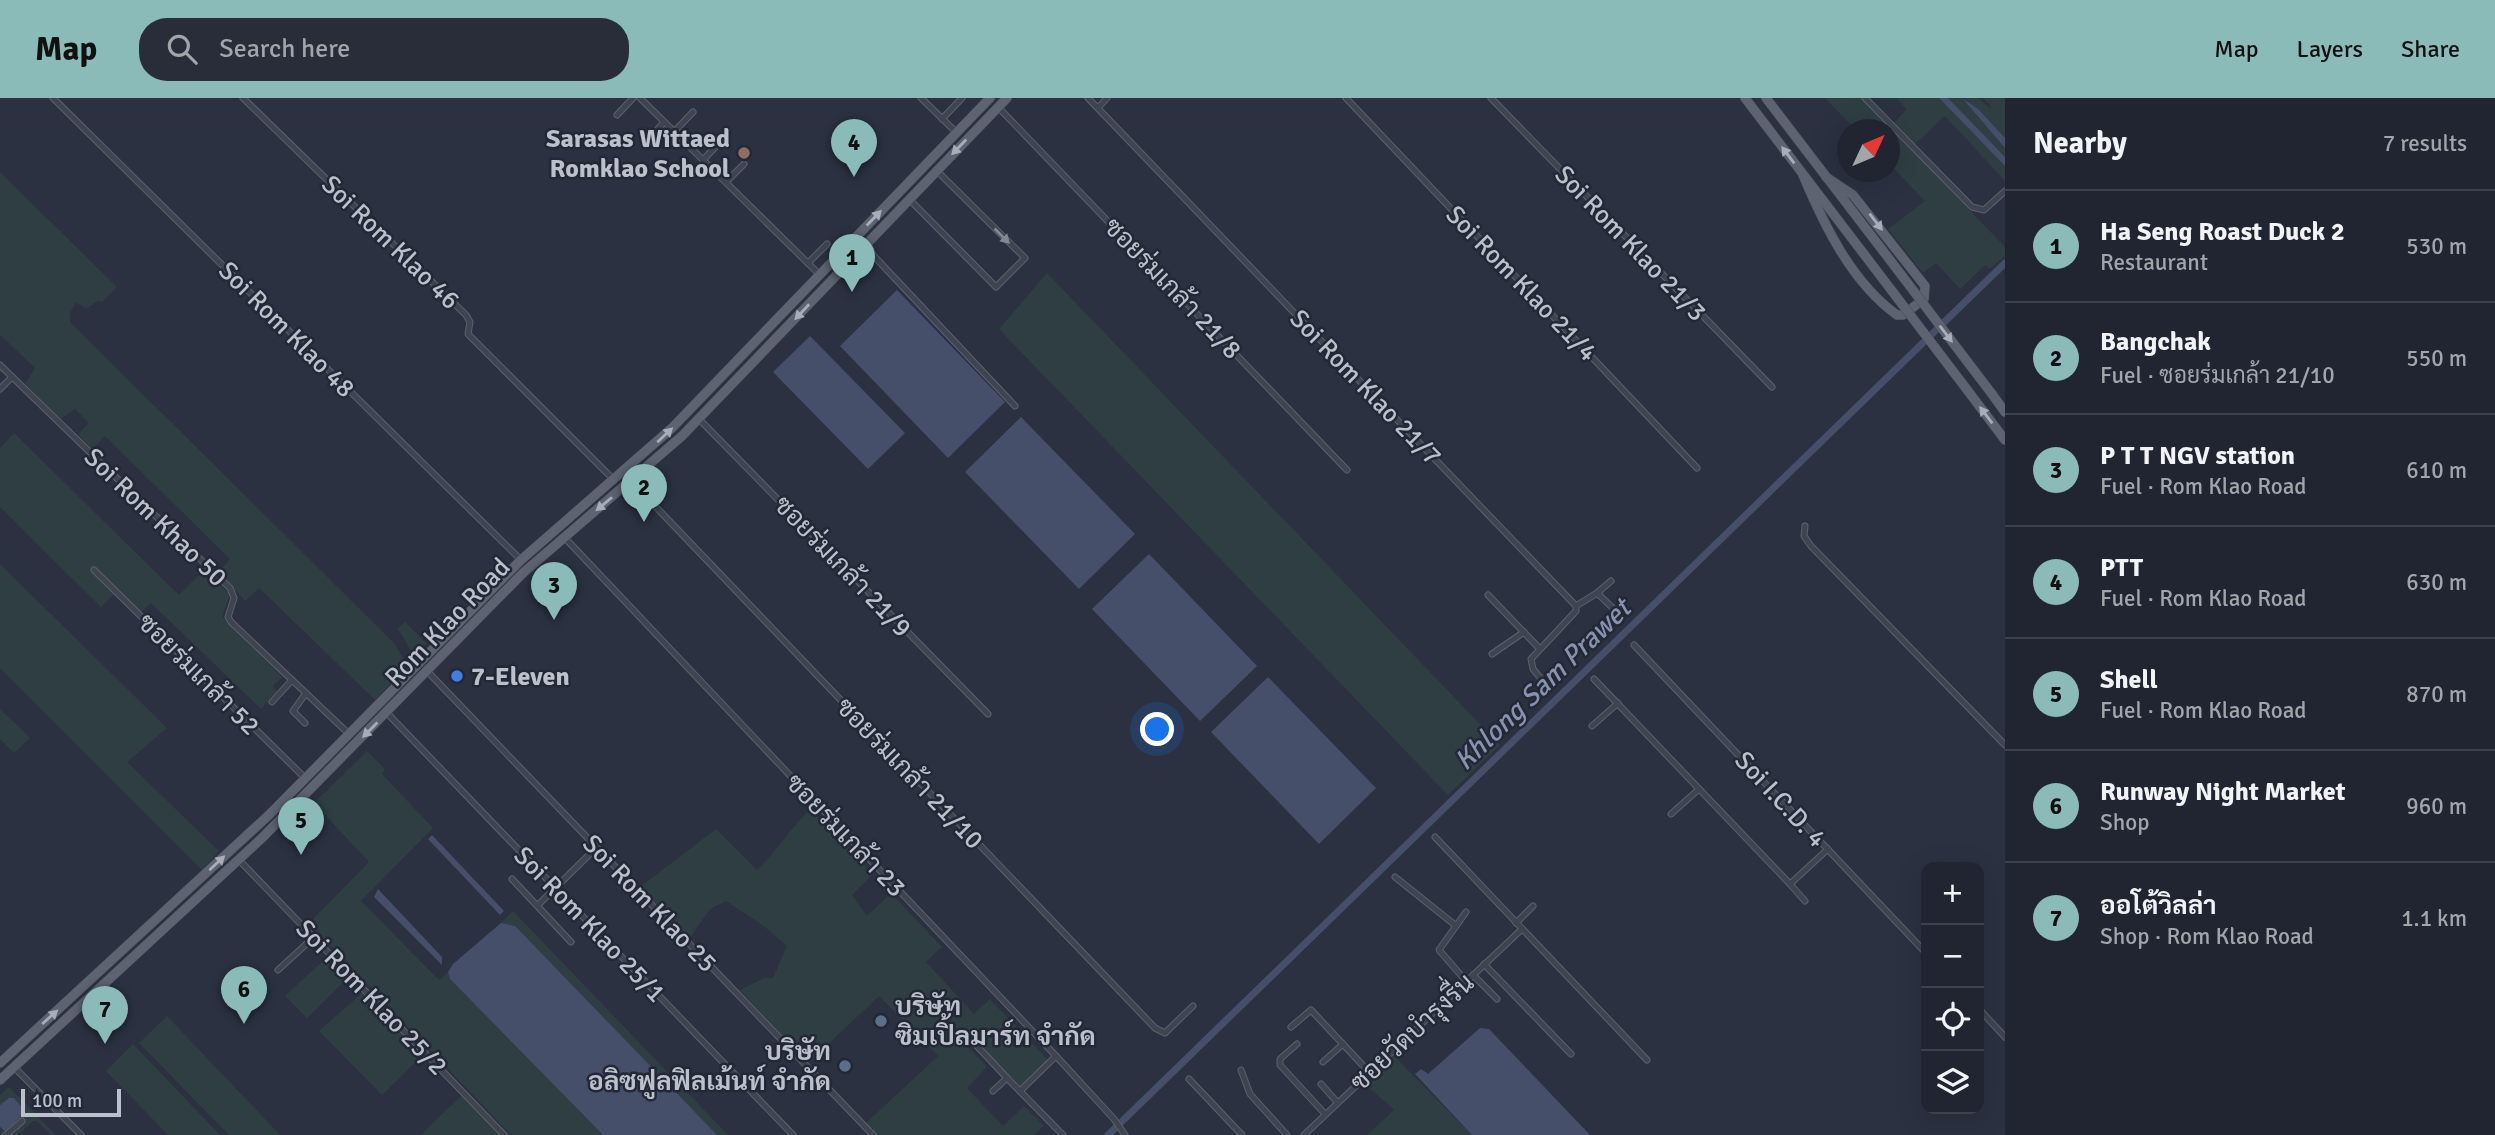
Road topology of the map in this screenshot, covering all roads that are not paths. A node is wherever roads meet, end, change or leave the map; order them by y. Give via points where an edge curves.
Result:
1 (53, 98) edge
2 (243, 98) edge
3 (633, 98) edge
4 (640, 98) edge
5 (921, 98) edge
6 (962, 98) edge
7 (990, 98) edge
8 (1007, 98) edge
9 (1088, 98) edge
10 (1108, 98) edge
11 (1346, 98) edge
12 (1491, 98) edge
13 (1745, 98) edge
14 (1766, 98) edge
15 (1865, 98) edge
16 (998, 107) junction
17 (1098, 108) junction
18 (693, 112) dead end
19 (617, 115) dead end
20 (942, 119) junction
21 (664, 122) junction
22 (674, 132) junction
23 (956, 132) junction
24 (721, 141) dead end
25 (645, 142) dead end
26 (703, 160) junction
27 (744, 164) dead end
28 (936, 170) junction
29 (1803, 175) junction
30 (1826, 177) junction
31 (726, 183) junction
32 (2005, 191) edge
33 (909, 199) junction
34 (868, 243) junction
35 (827, 244) dead end
36 (808, 263) junction
37 (820, 275) junction
38 (0, 365) edge
39 (12, 377) junction
40 (1772, 387) dead end
41 (0, 388) edge
42 (1015, 406) dead end
43 (2005, 412) edge
44 (699, 419) junction
45 (2005, 440) edge
46 (1697, 468) dead end
47 (1347, 470) dead end
48 (614, 480) junction
49 (631, 481) junction
50 (1805, 526) dead end
51 (564, 537) junction
52 (520, 560) junction
53 (94, 570) dead end
54 (1611, 581) dead end
55 (1597, 593) junction
56 (1488, 596) dead end
57 (1576, 606) junction
58 (1617, 612) dead end
59 (1524, 632) junction
60 (1634, 645) dead end
61 (1539, 648) junction
62 (1492, 654) dead end
63 (428, 672) junction
64 (1594, 679) dead end
65 (292, 680) junction
66 (1542, 680) dead end
67 (306, 693) junction
68 (272, 702) dead end
69 (1618, 703) junction
70 (387, 713) junction
71 (988, 713) dead end
72 (304, 723) dead end
73 (1592, 726) dead end
74 (349, 734) junction
75 (2005, 746) edge
76 (305, 778) junction
77 (1699, 789) junction
78 (1671, 814) dead end
79 (1435, 837) dead end
80 (597, 847) junction
81 (1828, 849) junction
82 (239, 860) junction
83 (1395, 877) dead end
84 (512, 879) dead end
85 (1790, 884) junction
86 (555, 887) junction
87 (1805, 901) dead end
88 (538, 905) junction
89 (1533, 906) dead end
90 (1466, 912) dead end
91 (1516, 923) junction
92 (1455, 925) junction
93 (1522, 929) junction
94 (314, 937) junction
95 (571, 942) dead end
96 (1921, 948) edge
97 (1484, 964) junction
98 (278, 970) dead end
99 (1473, 975) junction
100 (1466, 981) junction
101 (1497, 999) dead end
102 (1193, 1006) dead end
103 (1984, 1014) edge
104 (1291, 1027) dead end
105 (2005, 1037) edge
106 (1297, 1044) dead end
107 (1343, 1044) junction
108 (977, 1046) dead end
109 (1571, 1054) dead end
110 (1056, 1056) junction
111 (1647, 1060) dead end
112 (1324, 1062) dead end
113 (0, 1063) edge
114 (14, 1067) junction
115 (1241, 1070) dead end
116 (1369, 1072) junction
117 (1007, 1077) junction
118 (1189, 1079) dead end
119 (0, 1080) edge
120 (1321, 1084) dead end
121 (992, 1091) dead end
122 (1020, 1091) junction
123 (1337, 1102) junction
124 (1325, 1114) junction
125 (22, 1121) dead end
126 (6, 1135) edge
127 (81, 1135) edge
128 (504, 1135) edge
129 (793, 1135) edge
130 (873, 1135) edge
131 (1063, 1135) edge
132 (1125, 1135) edge
133 (1242, 1135) edge
134 (1286, 1135) edge
135 (1304, 1135) edge

1 - 52 street, Soi Rom Klao 48
2 - 48 street, Soi Rom Klao 46 via 466,315 468,334
3 - 19 street
4 - 21 street
5 - 20 street
6 - 20 street
7 - 23 main road, Rom Klao Road
8 - 16 main road, Rom Klao Road
9 - 17 street, Soi Rom Klao 21/7
10 - 17 street
11 - 46 street, Soi Rom Klao 21/4
12 - 40 street, Soi Rom Klao 21/3
29 -> 13 main road
14 - 30 main road
15 - 32 street via 1972,208 1984,210
16 -> 28 main road, Rom Klao Road
16 - 47 street, ซอยร่มเกล้า 21/8
17 - 57 street, Soi Rom Klao 21/7
18 - 22 street
20 - 23 street
21 - 22 street
21 - 25 street
22 - 26 street
37 -> 23 main road, Rom Klao Road
24 - 26 street
26 - 31 street
27 - 31 street
28 - 33 main road, Rom Klao Road
28 -> 33 street via 1025,258 996,286
30 -> 29 main road via 1853,195 1925,286 1924,299 1903,315 1896,316 1888,309 1852,267 1824,223
45 -> 29 main road, bridge
30 -> 43 main road, bridge
31 - 36 street
33 - 34 main road, Rom Klao Road
34 - 42 street via 873,255
34 -> 44 main road, Rom Klao Road
35 - 36 street
36 - 37 street
48 -> 37 main road, Rom Klao Road via 692,408
38 - 39 street, Soi Rom Khao 50
39 - 41 street
39 - 65 street, Soi Rom Khao 50 via 230,588 234,598 228,617
44 - 49 main road, Rom Klao Road
44 - 71 street, ซอยร่มเกล้า 21/9
48 - 52 main road, Rom Klao Road
49 -> 51 main road, Rom Klao Road
49 - 102 street, ซอยร่มเกล้า 21/10 via 1155,1028 1165,1033
50 - 75 street via 1804,536 1811,546
51 - 63 main road, Rom Klao Road
51 - 110 street, ซอยร่มเกล้า 23
52 - 74 main road, Rom Klao Road
53 - 76 street, ซอยร่มเกล้า 52
54 - 55 street
55 - 57 street
55 - 58 street
56 - 59 street
57 - 61 street
59 - 61 street
59 - 62 street
60 - 81 street, Soi I.C.D. 4
61 - 66 street via 1531,662
63 - 70 main road, Rom Klao Road
63 - 80 street, Soi Rom Klao 25
64 - 69 street
65 - 67 street, Soi Rom Khao 50
65 - 68 street
67 - 72 street via 293,711
67 - 74 street, Soi Rom Khao 50
69 - 73 street
69 - 77 street
70 -> 82 main road, Rom Klao Road
70 - 86 street, Soi Rom Klao 25/1
74 - 76 main road, Rom Klao Road
113 -> 76 main road, Rom Klao Road
77 - 78 street
77 - 85 street
79 - 91 street
80 - 86 street
80 - 130 street, Soi Rom Klao 25
81 - 85 street
81 - 96 street, Soi I.C.D. 4
82 - 94 street, Soi Rom Klao 25/2
82 - 114 main road, Rom Klao Road
83 - 92 street
84 - 88 street
85 - 87 street
86 - 88 street
86 - 129 street, Soi Rom Klao 25/1
88 - 95 street
89 - 91 street
90 - 92 street
91 - 93 street
92 - 100 street via 1439,950
93 - 97 street, ซอยวัดบำรุงรื่น
93 - 111 street
94 - 98 street
94 - 128 street, Soi Rom Klao 25/2
97 - 99 street, ซอยวัดบำรุงรื่น
97 - 109 street
99 - 100 street, ซอยวัดบำรุงรื่น
99 - 101 street
100 - 116 street, ซอยวัดบำรุงรื่น
103 - 105 street
104 - 107 street via 1311,1010
106 - 124 street via 1280,1059 1280,1065
107 - 112 street
107 - 116 street
108 - 117 street
110 - 122 street
110 - 132 street, ซอยร่มเกล้า 23
114 - 119 main road, Rom Klao Road
114 - 127 street
115 - 134 street via 1250,1094
116 - 123 street, ซอยวัดบำรุงรื่น
117 - 121 street
117 - 122 street
118 - 133 street
120 - 123 street
122 - 131 street
123 - 124 street, ซอยวัดบำรุงรื่น
124 - 135 street, ซอยวัดบำรุงรื่น
125 - 126 street

